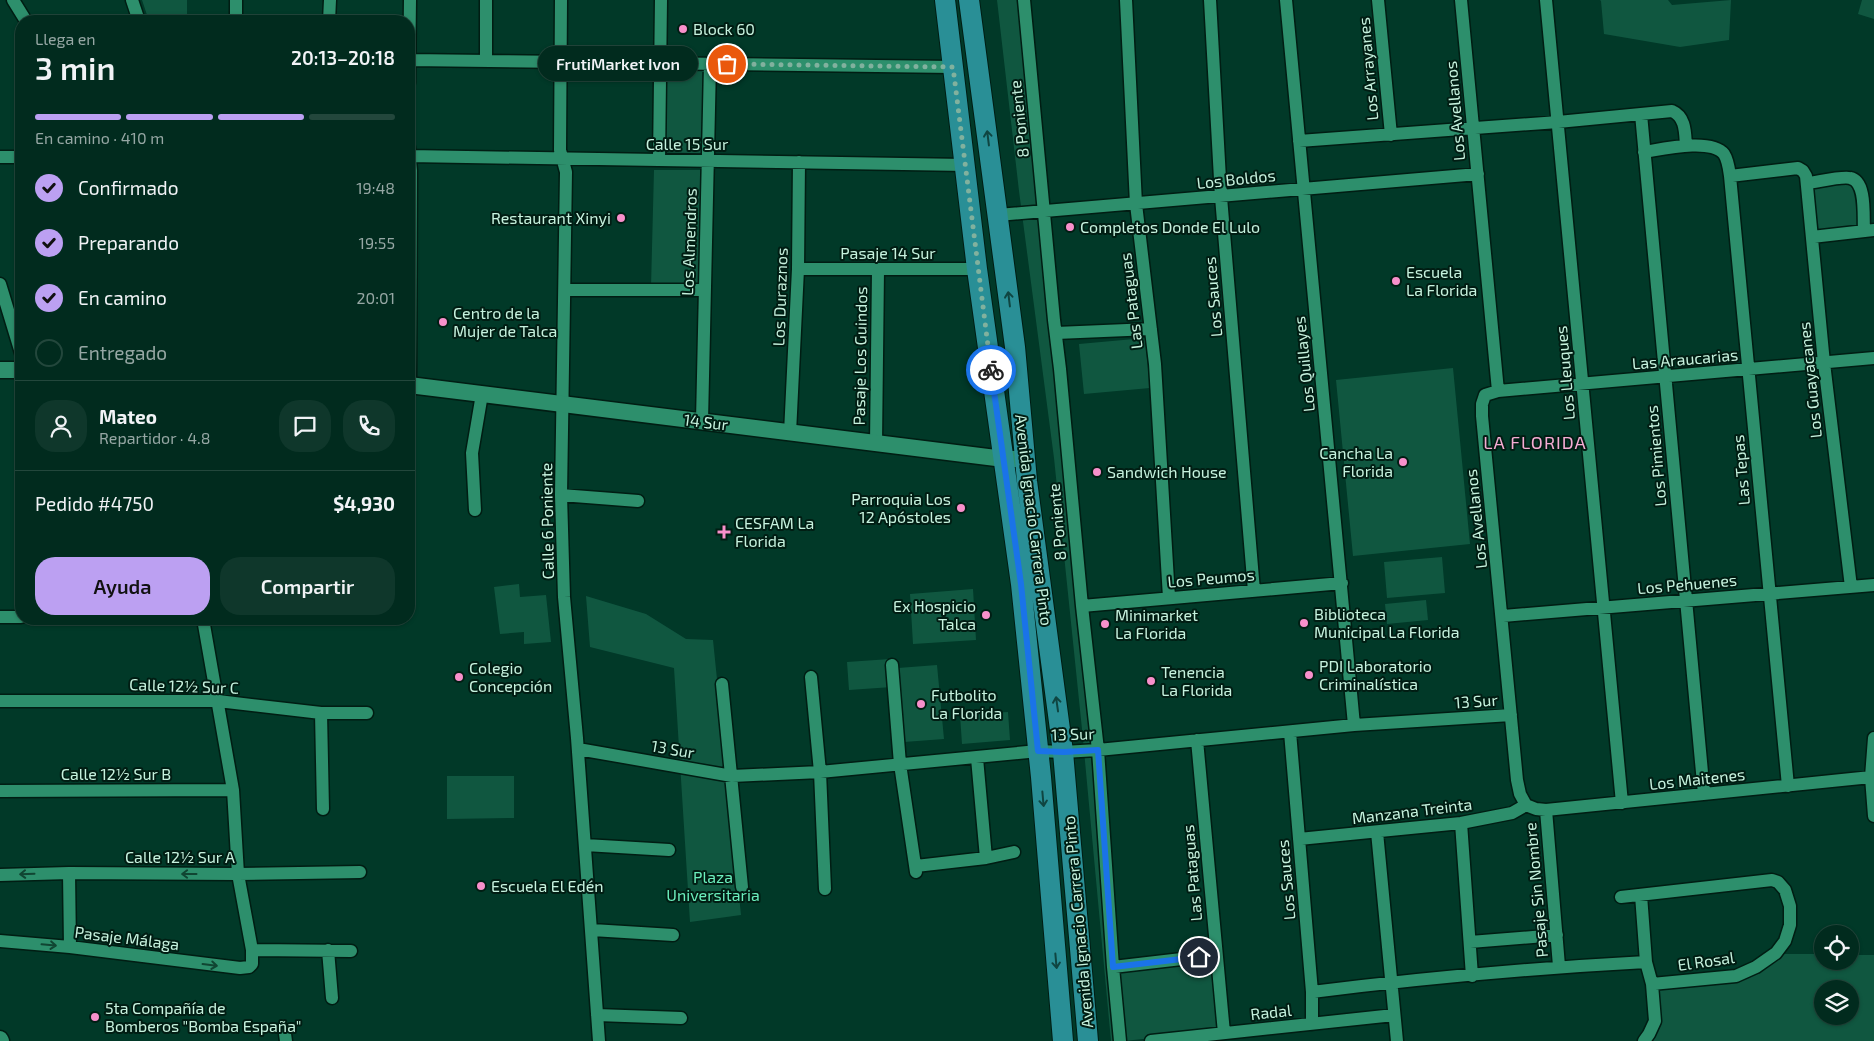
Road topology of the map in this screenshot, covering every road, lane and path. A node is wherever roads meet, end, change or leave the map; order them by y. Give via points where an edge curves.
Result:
1 (13, 0) edge
2 (132, 0) edge
3 (236, 0) edge
4 (330, 0) edge
5 (410, 0) edge
6 (486, 0) edge
7 (561, 0) edge
8 (661, 0) edge
9 (945, 0) edge
10 (969, 0) edge
11 (1024, 0) edge
12 (1126, 0) edge
13 (1210, 0) edge
14 (1286, 0) edge
15 (1378, 0) edge
16 (1461, 0) edge
17 (1546, 0) edge
18 (22, 15) edge
19 (137, 15) edge
20 (236, 15) edge
21 (330, 15) edge
22 (410, 15) edge
23 (415, 60) edge
24 (486, 61) junction
25 (560, 61) junction
26 (661, 63) junction
27 (710, 64) junction
28 (953, 67) junction
29 (1641, 114) junction
30 (1558, 122) junction
31 (1474, 129) junction
32 (1390, 135) junction
33 (1299, 142) junction
34 (1686, 146) junction
35 (1644, 152) junction
36 (415, 153) edge
37 (0, 157) edge
38 (15, 157) edge
39 (562, 159) junction
40 (660, 160) junction
41 (708, 160) junction
42 (799, 162) junction
43 (966, 165) junction
44 (1478, 174) junction
45 (1730, 176) junction
46 (1805, 177) junction
47 (1304, 188) junction
48 (1221, 197) junction
49 (1136, 204) junction
50 (1045, 212) junction
51 (998, 215) junction
52 (1869, 230) edge
53 (1812, 237) junction
54 (798, 269) junction
55 (978, 269) junction
56 (878, 270) junction
57 (0, 284) edge
58 (565, 290) junction
59 (704, 290) junction
60 (1151, 329) junction
61 (15, 333) edge
62 (1056, 334) junction
63 (1874, 358) edge
64 (1824, 363) junction
65 (0, 370) edge
66 (15, 370) edge
67 (1748, 370) junction
68 (1665, 377) junction
69 (1582, 384) junction
70 (415, 386) edge
71 (1498, 391) junction
72 (482, 394) junction
73 (562, 404) junction
74 (702, 421) junction
75 (790, 433) junction
76 (876, 443) junction
77 (1004, 459) junction
78 (1024, 459) junction
79 (561, 495) junction
80 (638, 501) dead end
81 (475, 510) dead end
82 (1342, 583) junction
83 (1874, 585) edge
84 (1851, 586) junction
85 (1254, 590) junction
86 (1770, 593) junction
87 (1169, 598) junction
88 (1686, 600) junction
89 (1082, 606) junction
90 (1603, 607) junction
91 (0, 616) edge
92 (15, 616) edge
93 (1503, 616) junction
94 (204, 625) edge
95 (892, 665) dead end
96 (811, 677) dead end
97 (722, 684) dead end
98 (0, 701) edge
99 (218, 701) junction
100 (321, 713) junction
101 (367, 713) dead end
102 (1511, 715) junction
103 (1354, 725) junction
104 (1290, 732) junction
105 (1874, 738) edge
106 (1197, 740) junction
107 (578, 749) junction
108 (1098, 750) junction
109 (1038, 751) junction
110 (1064, 752) junction
111 (977, 758) junction
112 (900, 764) junction
113 (820, 772) junction
114 (732, 776) junction
115 (1871, 777) junction
116 (1788, 786) junction
117 (233, 790) junction
118 (0, 791) edge
119 (1704, 794) junction
120 (1622, 802) junction
121 (1526, 805) junction
122 (323, 809) dead end
123 (1546, 810) junction
124 (1874, 816) edge
125 (1461, 823) junction
126 (1377, 832) junction
127 (1299, 839) junction
128 (586, 845) junction
129 (669, 850) dead end
130 (1014, 852) dead end
131 (986, 858) junction
132 (70, 872) junction
133 (360, 872) dead end
134 (238, 874) junction
135 (0, 875) edge
136 (742, 887) dead end
137 (824, 889) dead end
138 (1640, 895) junction
139 (1621, 897) dead end
140 (592, 930) junction
141 (673, 935) dead end
142 (1557, 935) junction
143 (0, 941) edge
144 (1470, 942) junction
145 (70, 947) junction
146 (252, 950) junction
147 (328, 950) junction
148 (351, 951) dead end
149 (1216, 956) junction
150 (1646, 962) junction
151 (1559, 966) junction
152 (1113, 967) junction
153 (1472, 976) junction
154 (1392, 982) junction
155 (1652, 984) junction
156 (1312, 992) junction
157 (332, 998) dead end
158 (597, 1015) junction
159 (1394, 1015) junction
160 (681, 1018) dead end
161 (1312, 1024) junction
162 (1224, 1033) junction
163 (599, 1041) edge
164 (1063, 1041) edge
165 (1088, 1041) edge
166 (1120, 1041) edge
167 (1151, 1041) edge
168 (1396, 1041) edge
169 (1644, 1041) edge

1 - 18 street
2 - 19 street
3 - 20 street
4 - 21 street
5 - 22 street
6 - 24 street
7 - 25 street, Calle 6 Poniente
8 - 26 street
9 - 28 main road, Avenida Ignacio Carrera Pinto
51 -> 10 main road, Avenida Ignacio Carrera Pinto
11 - 50 street, 8 Poniente
12 - 49 street, Las Pataguas
13 - 48 street, Los Sauces
14 - 33 street, Los Quillayes
15 - 32 street, Los Arrayanes
16 - 31 street, Los Avellanos
17 - 30 street, Los Lleuques
23 - 24 street
24 - 25 street
25 - 26 street
25 - 39 street, Calle 6 Poniente
26 - 27 street
26 - 40 street
27 - 28 street
27 - 41 street, Los Almendros
28 - 43 main road, Avenida Ignacio Carrera Pinto
29 - 30 street
29 - 34 street via 1672,111 1678,114 1684,122
29 - 35 street, Los Pimientos
30 - 31 street
30 - 69 street, Los Lleuques
31 - 32 street
31 - 44 street, Los Avellanos
32 - 33 street
33 - 47 street, Los Quillayes
34 - 35 street
34 - 45 street, Las Tepas via 1709,146 1722,152 1727,158
35 - 68 street, Los Pimientos
36 - 39 street, Calle 15 Sur
37 - 38 street
39 - 40 street, Calle 15 Sur
39 - 58 street, Calle 6 Poniente via 566,172
40 - 41 street, Calle 15 Sur
41 - 42 street, Calle 15 Sur
41 - 59 street, Los Almendros
42 - 43 street, Calle 15 Sur
42 - 54 street, Los Duraznos
43 - 55 main road, Avenida Ignacio Carrera Pinto
44 - 47 street, Los Boldos
44 - 71 street, Los Avellanos
45 - 46 street via 1798,168
45 - 67 street, Las Tepas
46 - 52 street via 1850,178 1859,182
46 - 53 street, Los Guayacanes
47 - 48 street, Los Boldos
47 - 82 street, Los Quillayes
48 - 49 street, Los Boldos
48 - 85 street, Los Sauces
49 - 50 street, Los Boldos
49 - 60 street, Las Pataguas
50 - 51 street, Los Boldos
50 - 62 street, 8 Poniente
78 -> 51 main road, Avenida Ignacio Carrera Pinto via 1015,347
52 - 53 street
53 - 64 street, Los Guayacanes
54 - 56 street, Pasaje 14 Sur
54 - 75 street, Los Duraznos
55 - 56 street, Pasaje 14 Sur
55 - 77 main road, Avenida Ignacio Carrera Pinto
56 - 76 street, Pasaje Los Guindos
57 - 61 street
58 - 59 street
58 - 73 street, Calle 6 Poniente
59 - 74 street, Los Almendros
60 - 62 street
60 - 87 street, Las Pataguas
62 - 89 street, 8 Poniente
63 - 64 street, Las Araucarias
64 - 67 street, Las Araucarias
64 - 84 street, Los Guayacanes
65 - 66 street
67 - 68 street, Las Araucarias
67 - 86 street, Las Tepas
68 - 69 street, Las Araucarias
68 - 88 street, Los Pimientos
69 - 71 street, Las Araucarias
69 - 90 street, Los Lleuques
70 - 72 street, 14 Sur
71 - 93 street, Los Avellanos via 1485,395 1482,416
72 - 73 street, 14 Sur
72 - 81 street via 472,453
73 - 74 street, 14 Sur
73 - 79 street, Calle 6 Poniente
74 - 75 street, 14 Sur
75 - 76 street, 14 Sur
76 - 77 street, 14 Sur
77 - 78 street, 14 Sur
77 - 109 main road, Avenida Ignacio Carrera Pinto
110 -> 78 main road, Avenida Ignacio Carrera Pinto
79 - 80 street
79 - 107 street, Calle 6 Poniente via 564,597
82 - 85 street, Los Peumos
82 - 103 street, Los Quillayes
83 - 84 street, Los Pehuenes
84 - 86 street, Los Pehuenes
85 - 87 street, Los Peumos
86 - 88 street, Los Pehuenes
86 - 116 street, Las Tepas
87 - 89 street, Los Peumos
88 - 90 street, Los Pehuenes
88 - 119 street, Los Pimientos
89 - 108 street, 8 Poniente
90 - 93 street, Los Pehuenes
90 - 120 street, Los Lleuques
91 - 92 street
93 - 102 street, Los Avellanos
94 - 99 street
95 - 112 street
96 - 113 street
97 - 114 street
98 - 99 street, Calle 12½ Sur C
99 - 100 street, Calle 12½ Sur C
99 - 117 street
100 - 101 street, Calle 12½ Sur C
100 - 122 street
102 - 103 street, 13 Sur
102 - 121 street, Los Avellanos via 1517,780
103 - 104 street, 13 Sur
104 - 106 street, 13 Sur
104 - 127 street, Los Sauces
105 - 115 street
106 - 108 street, 13 Sur
106 - 149 street, Las Pataguas
107 - 114 street, 13 Sur
107 - 128 street, Calle 6 Poniente
108 - 110 street, 13 Sur
108 - 152 street, 8 Poniente
109 - 110 street, 13 Sur
109 - 111 street, 13 Sur
109 -> 164 main road, Avenida Ignacio Carrera Pinto
110 - 165 main road, Avenida Ignacio Carrera Pinto
111 - 112 street, 13 Sur
111 - 131 street
112 - 113 street, 13 Sur
112 - 131 street via 916,869
113 - 114 street, 13 Sur
113 - 137 street
114 - 136 street
115 - 116 street, Los Maitenes
115 - 124 street
116 - 119 street, Los Maitenes
117 - 118 street, Calle 12½ Sur B
117 - 134 street
119 - 120 street, Los Maitenes
120 - 123 street, Los Maitenes
121 - 123 street, Los Maitenes
121 - 125 street, Manzana Treinta via 1505,815
123 - 142 street, Pasaje Sin Nombre
125 - 126 street, Manzana Treinta
125 - 144 street
126 - 127 street, Manzana Treinta
126 - 154 street
127 - 156 street, Los Sauces
128 - 129 street
128 - 140 street, Calle 6 Poniente
130 - 131 street
134 -> 132 street, Calle 12½ Sur A
132 -> 135 street, Calle 12½ Sur A
132 - 145 street
133 - 134 street, Calle 12½ Sur A
134 - 146 street
138 - 139 street
138 - 150 street
138 - 155 street, El Rosal via 1772,880 1782,886 1789,901 1790,925 1785,941 1776,953 1756,967 1736,976
140 - 141 street
140 - 158 street, Calle 6 Poniente
142 - 144 street
142 - 151 street, Pasaje Sin Nombre
143 -> 145 street, Pasaje Málaga
144 - 153 street
145 -> 146 street, Pasaje Málaga via 240,968 249,967 253,960
146 - 147 street
147 - 148 street
147 - 157 street
149 - 152 street
149 - 162 street, Las Pataguas
150 - 151 street
150 - 155 street
151 - 153 street
152 - 166 street, 8 Poniente
153 - 154 street
154 - 156 street
154 - 159 street
155 - 169 street via 1655,1021
156 - 161 street, Los Sauces
158 - 160 street
158 - 163 street, Calle 6 Poniente
159 - 161 street, Radal
159 - 168 street
161 - 162 street, Radal
162 - 167 street, Radal

